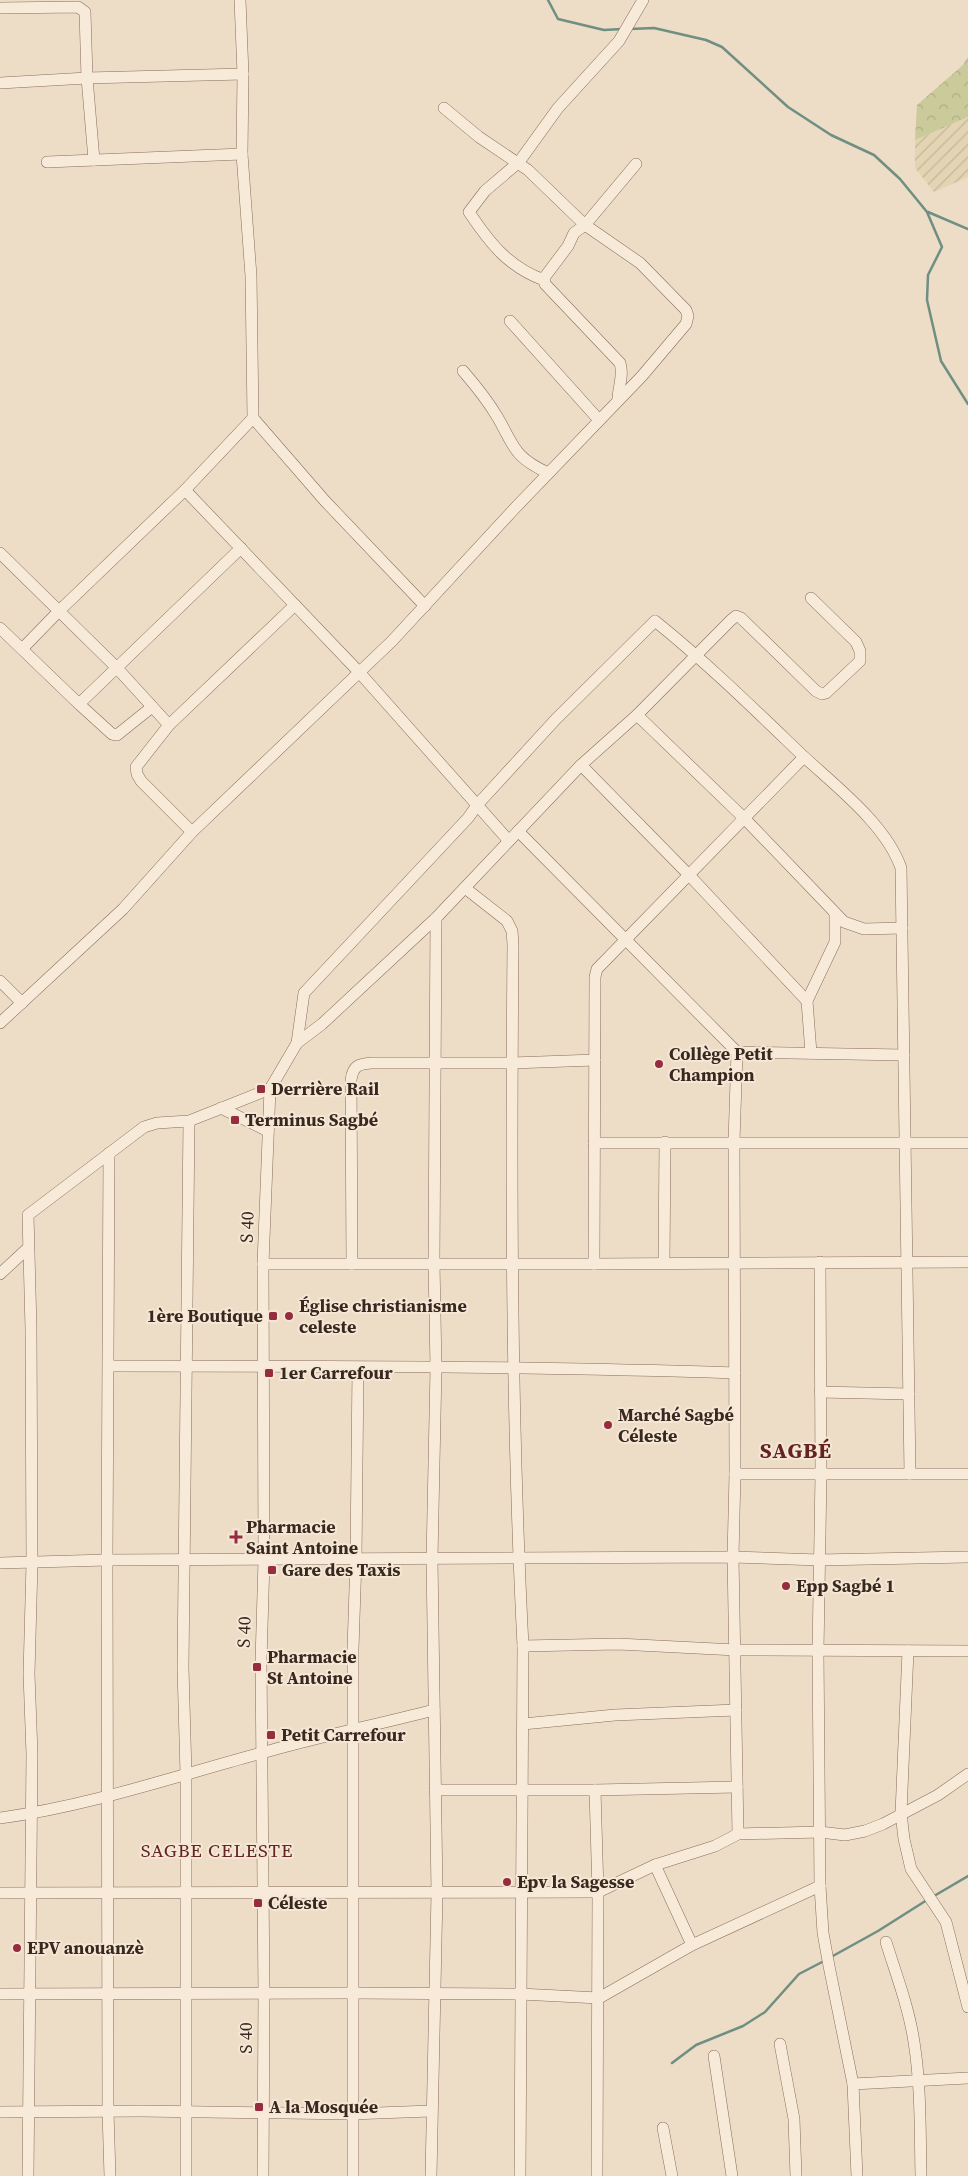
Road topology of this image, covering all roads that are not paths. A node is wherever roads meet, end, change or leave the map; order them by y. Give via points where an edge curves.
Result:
1 (240, 0) edge
2 (643, 0) edge
3 (0, 8) edge
4 (242, 74) junction
5 (87, 78) junction
6 (0, 83) edge
7 (444, 108) dead end
8 (242, 154) junction
9 (94, 160) junction
10 (47, 162) dead end
11 (519, 162) junction
12 (636, 164) dead end
13 (585, 225) junction
14 (544, 280) junction
15 (510, 321) dead end
16 (463, 371) dead end
17 (618, 400) junction
18 (252, 418) junction
19 (599, 420) junction
20 (548, 473) junction
21 (185, 490) junction
22 (241, 548) junction
23 (0, 553) edge
24 (811, 598) dead end
25 (296, 605) junction
26 (425, 606) junction
27 (59, 611) junction
28 (0, 628) edge
29 (22, 649) junction
30 (697, 654) junction
31 (116, 667) junction
32 (359, 672) junction
33 (79, 704) junction
34 (152, 707) junction
35 (637, 715) junction
36 (170, 726) junction
37 (804, 756) junction
38 (581, 765) junction
39 (478, 804) junction
40 (745, 819) junction
41 (518, 831) junction
42 (192, 832) junction
43 (509, 840) junction
44 (689, 875) junction
45 (465, 888) junction
46 (835, 914) junction
47 (436, 918) junction
48 (902, 928) junction
49 (626, 939) junction
50 (0, 981) edge
51 (807, 1001) junction
52 (22, 1003) junction
53 (0, 1024) edge
54 (297, 1043) junction
55 (737, 1052) junction
56 (811, 1053) junction
57 (904, 1055) junction
58 (595, 1060) junction
59 (512, 1063) junction
60 (434, 1064) junction
61 (270, 1090) junction
62 (221, 1108) junction
63 (189, 1122) junction
64 (268, 1131) junction
65 (734, 1141) junction
66 (665, 1142) junction
67 (905, 1142) junction
68 (594, 1143) junction
69 (968, 1143) edge
70 (109, 1153) junction
71 (28, 1248) junction
72 (906, 1261) junction
73 (820, 1262) junction
74 (968, 1262) edge
75 (434, 1263) junction
76 (733, 1263) junction
77 (263, 1264) junction
78 (352, 1264) junction
79 (512, 1264) junction
80 (594, 1264) junction
81 (664, 1264) junction
82 (0, 1274) edge
83 (109, 1366) junction
84 (185, 1366) junction
85 (262, 1367) junction
86 (358, 1368) junction
87 (436, 1368) junction
88 (515, 1369) junction
89 (735, 1373) junction
90 (820, 1392) junction
91 (908, 1394) junction
92 (735, 1474) junction
93 (821, 1474) junction
94 (910, 1474) junction
95 (968, 1474) edge
96 (968, 1556) edge
97 (732, 1557) junction
98 (356, 1558) junction
99 (432, 1559) junction
100 (107, 1560) junction
101 (264, 1560) junction
102 (519, 1560) junction
103 (819, 1560) junction
104 (184, 1561) junction
105 (0, 1563) edge
106 (32, 1563) junction
107 (523, 1646) junction
108 (736, 1650) junction
109 (818, 1651) junction
110 (908, 1651) junction
111 (968, 1651) edge
112 (434, 1710) junction
113 (736, 1710) junction
114 (523, 1724) junction
115 (353, 1731) junction
116 (260, 1753) junction
117 (186, 1774) junction
118 (968, 1774) edge
119 (737, 1788) junction
120 (522, 1789) junction
121 (435, 1790) junction
122 (595, 1790) junction
123 (108, 1796) junction
124 (901, 1813) junction
125 (31, 1814) junction
126 (0, 1818) edge
127 (820, 1832) junction
128 (738, 1834) junction
129 (656, 1865) junction
130 (820, 1886) junction
131 (352, 1891) junction
132 (185, 1892) junction
133 (262, 1892) junction
134 (520, 1892) junction
135 (598, 1892) junction
136 (0, 1893) edge
137 (29, 1893) junction
138 (437, 1893) junction
139 (108, 1894) junction
140 (886, 1942) dead end
141 (692, 1945) junction
142 (30, 1993) junction
143 (108, 1993) junction
144 (352, 1993) junction
145 (0, 1994) edge
146 (185, 1994) junction
147 (264, 1994) junction
148 (520, 1994) junction
149 (436, 1995) junction
150 (599, 1998) junction
151 (968, 2007) edge
152 (780, 2044) dead end
153 (714, 2056) dead end
154 (968, 2078) edge
155 (919, 2080) junction
156 (853, 2084) junction
157 (28, 2111) junction
158 (108, 2111) junction
159 (431, 2111) junction
160 (0, 2112) edge
161 (185, 2112) junction
162 (263, 2114) junction
163 (352, 2114) junction
164 (662, 2128) dead end
165 (28, 2176) edge
166 (110, 2176) edge
167 (186, 2176) edge
168 (263, 2176) edge
169 (352, 2176) edge
170 (431, 2176) edge
171 (520, 2176) edge
172 (597, 2176) edge
173 (672, 2176) edge
174 (732, 2176) edge
175 (796, 2176) edge
176 (857, 2176) edge
177 (921, 2176) edge

1 - 4 street
2 - 11 street via 619,41 558,108
3 - 5 street via 83,9 86,17
4 - 5 street
4 - 8 street
5 - 6 street
5 - 9 street
7 - 11 street via 479,137
8 - 9 street
8 - 18 street via 251,276
9 - 10 street
11 - 13 street
11 - 14 street via 485,191 469,212 493,245 517,268
12 - 13 street
13 - 14 street via 574,233
13 - 17 street via 640,263 680,301 688,316 677,336
14 - 17 street via 620,363 622,374
15 - 19 street
16 - 20 street via 487,401 515,451 529,464
17 - 19 street
18 - 21 street
18 - 26 street
19 - 20 street
20 - 26 street
21 - 22 street
21 - 27 street
22 - 25 street
22 - 31 street
23 - 27 street
24 - 30 street via 856,642 860,651 860,661 826,693 816,691 736,616
25 - 32 street
25 - 36 street
26 - 32 street
27 - 29 street
27 - 31 street
28 - 29 street
29 - 33 street
30 - 35 street
30 - 37 street
30 - 39 street via 655,621 556,719
31 - 33 street
31 - 34 street
32 - 39 street
32 - 42 street
33 - 34 street via 117,735
34 - 36 street
35 - 38 street
35 - 40 street
36 - 42 street via 141,759 136,767 137,774
37 - 40 street
37 - 48 street via 874,825 897,857 901,868
38 - 41 street
38 - 44 street
39 - 43 street
39 - 54 street via 304,993
40 - 44 street
40 - 46 street
41 - 43 street
41 - 49 street
42 - 52 street via 123,909
43 - 45 street
44 - 49 street
44 - 51 street
45 - 47 street
45 - 59 street via 507,921 512,931
46 - 48 street via 844,922 864,929
46 - 51 street via 834,942
47 - 54 street via 322,1024
47 - 60 street
48 - 57 street
49 - 55 street
49 - 58 street via 598,969 595,977
50 - 52 street
51 - 56 street
52 - 53 street
54 - 61 street
55 - 56 street
55 - 65 street
56 - 57 street
57 - 67 street
58 - 59 street
58 - 68 street
59 - 60 street
59 - 79 street
60 - 75 street
60 - 78 street via 371,1062 358,1064 353,1069
61 - 62 street
61 - 64 street, S 40
62 - 63 street
62 - 64 street
63 - 70 street via 157,1123 144,1127
63 - 84 street
64 - 77 street, S 40
65 - 66 street
65 - 67 street
65 - 76 street
66 - 68 street
66 - 81 street
67 - 69 street
67 - 72 street
68 - 80 street
70 - 71 street via 28,1215
70 - 83 street
71 - 82 street
71 - 106 street
72 - 73 street
72 - 74 street
72 - 91 street
73 - 76 street
73 - 90 street
75 - 78 street
75 - 79 street
75 - 87 street
76 - 81 street
76 - 89 street
77 - 78 street
77 - 85 street, S 40
79 - 80 street
79 - 88 street
80 - 81 street
83 - 84 street
83 - 100 street
84 - 85 street
84 - 104 street
85 - 86 street
85 - 101 street, S 40
86 - 87 street
86 - 98 street
87 - 88 street
87 - 99 street
88 - 89 street
88 - 102 street
89 - 92 street
90 - 91 street
90 - 93 street
91 - 94 street
92 - 93 street
92 - 97 street
93 - 94 street
93 - 103 street
94 - 95 street
96 - 103 street
97 - 102 street
97 - 103 street
97 - 108 street
98 - 99 street
98 - 101 street
98 - 115 street
99 - 102 street
99 - 112 street
100 - 104 street
100 - 106 street
100 - 123 street
101 - 104 street
101 - 116 street, S 40
102 - 107 street
103 - 109 street
104 - 117 street
105 - 106 street
106 - 125 street
107 - 108 street via 618,1644
107 - 114 street
108 - 109 street
108 - 113 street
109 - 110 street
109 - 127 street
110 - 111 street
110 - 124 street
112 - 115 street
112 - 121 street
113 - 114 street via 615,1715
113 - 119 street
114 - 120 street
115 - 116 street
115 - 131 street
116 - 117 street
116 - 133 street, S 40
117 - 123 street
117 - 132 street
118 - 124 street via 938,1795
119 - 122 street
119 - 128 street
120 - 121 street
120 - 122 street
120 - 134 street
121 - 138 street
122 - 135 street
123 - 125 street
123 - 139 street
124 - 127 street via 883,1824 853,1834
124 - 151 street via 911,1869 946,1922
125 - 126 street
125 - 137 street
127 - 128 street
127 - 130 street
128 - 129 street via 714,1846
129 - 135 street
129 - 141 street
130 - 141 street
130 - 156 street via 823,1933
131 - 133 street
131 - 138 street
131 - 144 street
132 - 133 street
132 - 139 street
132 - 146 street
133 - 147 street, S 40
134 - 135 street
134 - 138 street
134 - 148 street
135 - 150 street
136 - 137 street
137 - 139 street
137 - 142 street
138 - 149 street
139 - 143 street
140 - 155 street via 906,2005
141 - 150 street
142 - 143 street
142 - 145 street
142 - 157 street
143 - 146 street
143 - 158 street
144 - 147 street
144 - 149 street
144 - 163 street
146 - 147 street
146 - 161 street
147 - 162 street, S 40
148 - 149 street
148 - 150 street
148 - 171 street
149 - 159 street
150 - 172 street
152 - 175 street via 794,2119
153 - 174 street
154 - 155 street
155 - 156 street
155 - 177 street
156 - 176 street
157 - 158 street
157 - 160 street
157 - 165 street
158 - 161 street
158 - 166 street
159 - 163 street
159 - 170 street
161 - 162 street
161 - 167 street
162 - 163 street
162 - 168 street, S 40
163 - 169 street
164 - 173 street

